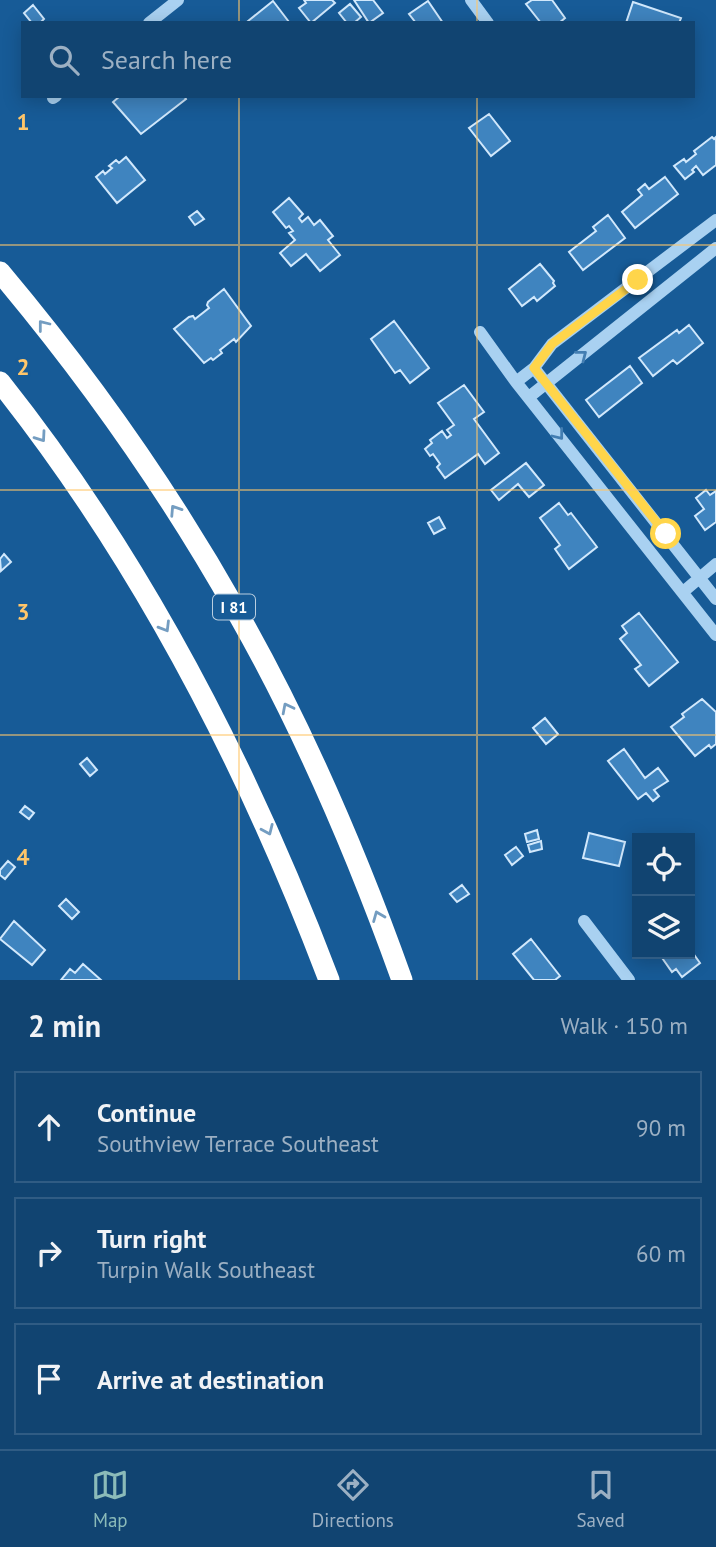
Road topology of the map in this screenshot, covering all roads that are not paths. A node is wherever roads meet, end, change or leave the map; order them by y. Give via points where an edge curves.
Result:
1 (178, 0) edge
2 (471, 0) edge
3 (152, 21) edge
4 (487, 21) edge
5 (716, 220) edge
6 (716, 248) edge
7 (0, 272) edge
8 (480, 332) dead end
9 (534, 368) junction
10 (516, 382) junction
11 (0, 383) edge
12 (547, 383) junction
13 (529, 397) junction
14 (716, 564) edge
15 (699, 578) junction
16 (683, 592) junction
17 (714, 593) edge
18 (694, 606) junction
19 (716, 635) edge
20 (584, 921) dead end
21 (329, 980) edge
22 (402, 980) edge
23 (629, 980) edge

1 - 3 street
2 - 4 street
5 - 9 street via 552,344
12 -> 6 street
22 -> 7 highway, I 81 via 338,818 238,613 115,418
8 - 10 street
9 - 10 street
9 - 12 street
10 - 13 street
11 -> 21 highway via 75,485 182,656 267,827
12 - 13 street
12 - 15 street
13 -> 16 street
14 - 15 street
15 - 16 street
15 - 17 street
16 - 18 street
17 - 18 street
18 - 19 street
20 - 23 street

